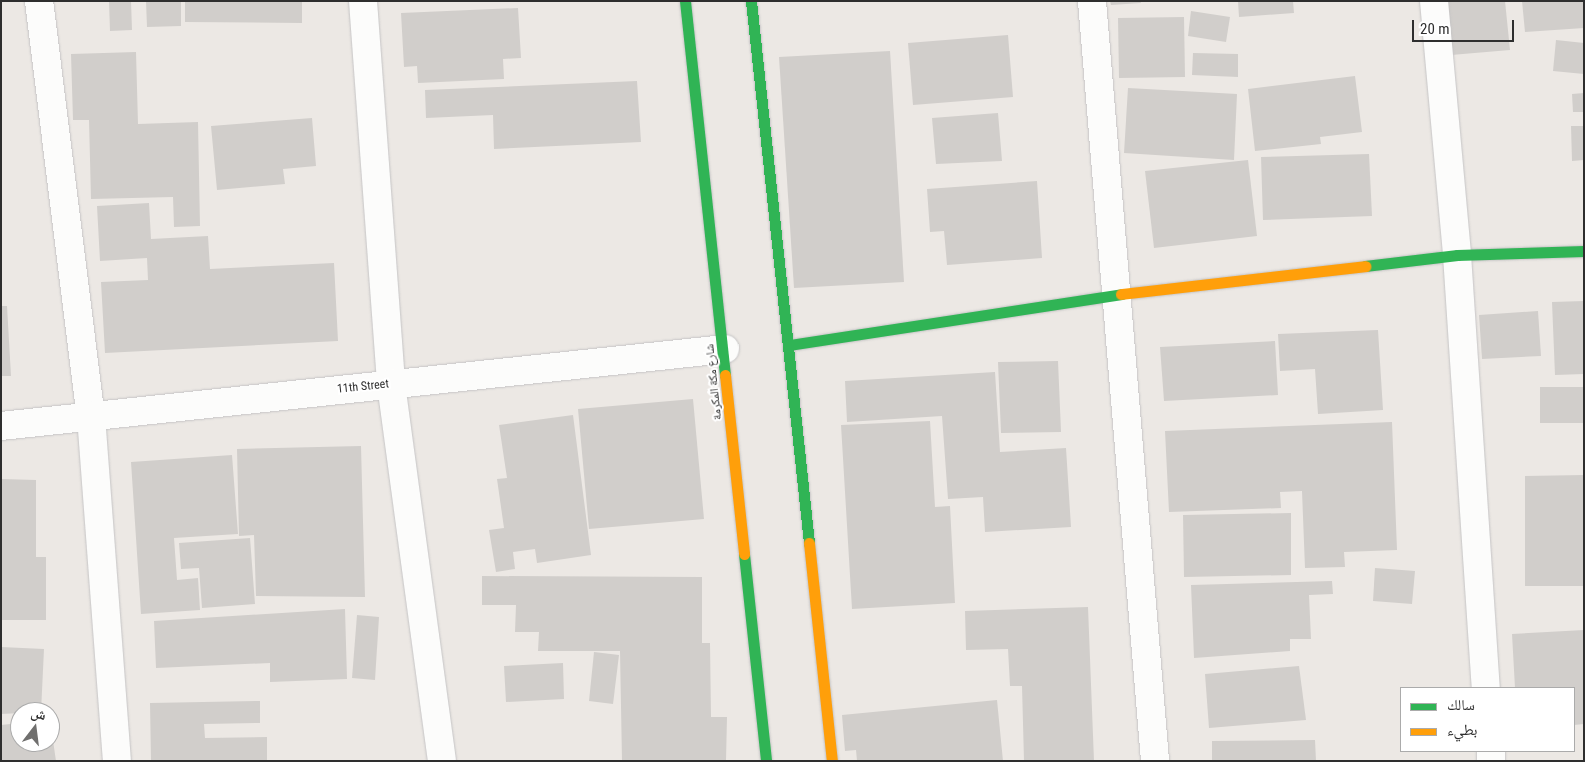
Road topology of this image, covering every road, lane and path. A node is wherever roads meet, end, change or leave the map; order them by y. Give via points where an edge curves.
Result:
1 (39, 1) edge
2 (363, 1) edge
3 (685, 1) edge
4 (751, 1) edge
5 (1092, 1) edge
6 (1434, 1) edge
7 (1584, 251) edge
8 (1457, 255) junction
9 (1114, 295) junction
10 (789, 344) junction
11 (725, 349) junction
12 (391, 384) junction
13 (91, 416) junction
14 (1, 426) edge
15 (1486, 687) edge
16 (117, 761) edge
17 (442, 761) edge
18 (766, 761) edge
19 (832, 761) edge
20 (1155, 761) edge

1 - 13 street
2 - 12 street
3 - 11 main road, شارع مكة المكرمة
4 - 10 main road
5 - 9 street
6 - 8 street
7 - 8 main road
8 - 9 main road
8 - 15 street
9 - 10 main road
9 - 20 street
10 - 19 main road
11 - 12 street, 11th Street
11 - 18 main road, شارع مكة المكرمة
12 - 13 street, 11th Street
12 - 17 street
13 - 14 street, 11th Street
13 - 16 street

